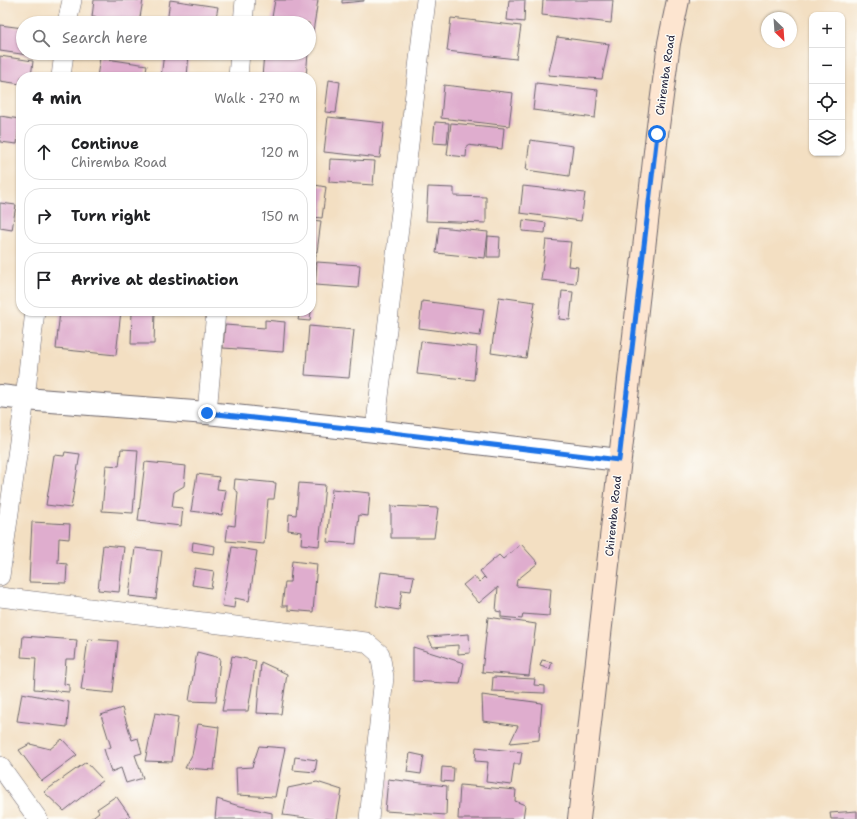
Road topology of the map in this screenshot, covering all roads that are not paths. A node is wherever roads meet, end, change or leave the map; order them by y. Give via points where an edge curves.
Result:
1 (72, 0) edge
2 (245, 0) edge
3 (426, 0) edge
4 (678, 0) edge
5 (69, 16) edge
6 (244, 16) edge
7 (63, 60) edge
8 (239, 60) edge
9 (62, 72) edge
10 (238, 72) edge
11 (34, 316) edge
12 (216, 316) edge
13 (0, 396) edge
14 (25, 399) junction
15 (207, 413) junction
16 (375, 431) junction
17 (619, 460) junction
18 (0, 576) edge
19 (0, 597) edge
20 (0, 766) edge
21 (38, 819) edge
22 (369, 819) edge
23 (579, 819) edge

1 - 5 street
2 - 6 street
3 - 16 street
4 - 17 main road, Chiremba Road via 669,43 657,134
7 - 9 street
8 - 10 street
11 - 14 street
12 - 15 street
13 - 14 street
14 - 15 street
14 - 18 street
15 - 16 street
16 - 17 street
17 - 23 main road, Chiremba Road
19 - 22 street via 366,642 380,654 384,677
20 - 21 street

